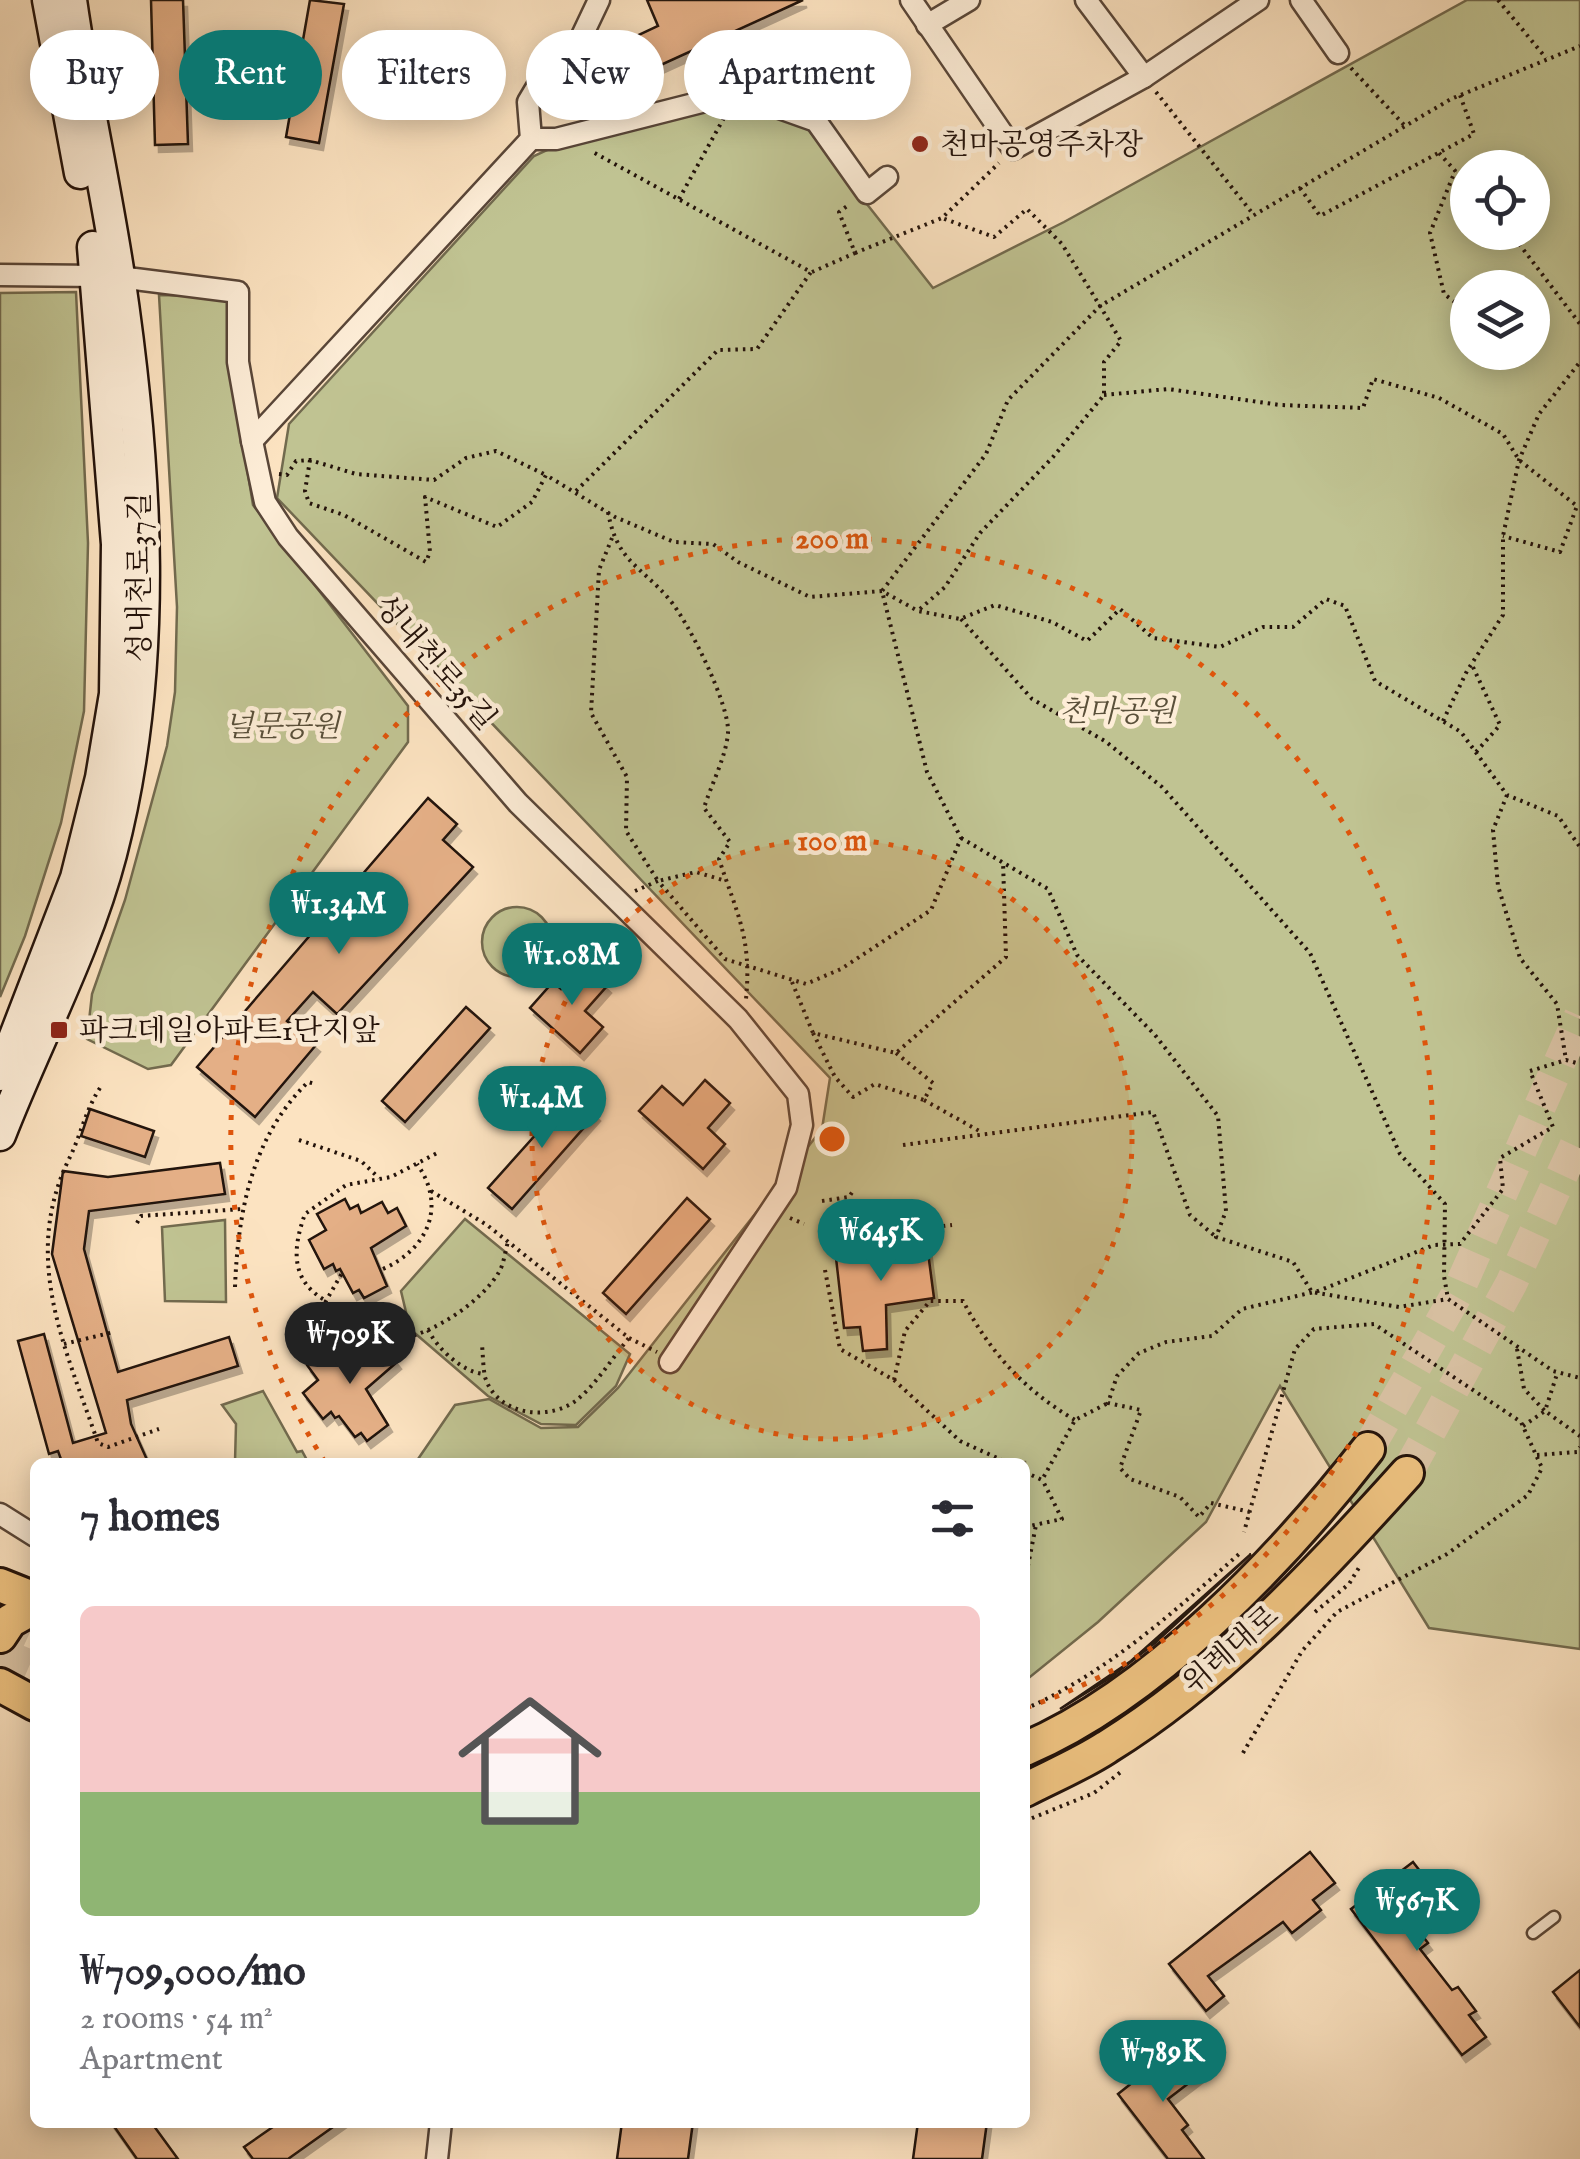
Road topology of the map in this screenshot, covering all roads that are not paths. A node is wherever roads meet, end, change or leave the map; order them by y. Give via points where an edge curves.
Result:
1 (48, 0) edge
2 (71, 0) edge
3 (599, 0) edge
4 (911, 0) edge
5 (969, 0) edge
6 (1086, 0) edge
7 (1258, 0) edge
8 (1301, 0) edge
9 (927, 25) junction
10 (1338, 53) road end
11 (1144, 77) junction
12 (530, 140) junction
13 (887, 177) dead end
14 (0, 274) edge
15 (108, 276) junction
16 (252, 442) junction
17 (13, 1063) edge
18 (0, 1135) edge
19 (672, 1358) road end
20 (1368, 1449) tunnel mouth
21 (1407, 1473) tunnel mouth
22 (0, 1514) edge
23 (30, 1533) edge
24 (0, 1585) edge
25 (30, 1597) edge
26 (30, 1611) edge
27 (0, 1636) edge
28 (1030, 1746) edge
29 (1030, 1787) edge
30 (1554, 1916) dead end
31 (1533, 1933) dead end
32 (440, 2128) edge
33 (436, 2159) edge

1 - 15 main road, 성내천로37길
2 - 15 main road, 성내천로37길
3 - 12 street via 580,40 550,65 528,102
4 - 9 street
5 - 9 street
6 - 11 street
7 - 11 street
8 - 10 street
9 - 11 street via 1013,149
12 - 13 street via 738,94 816,121 866,192
12 - 16 street
14 - 15 street
15 - 16 street, 성내천로35길 via 238,292 238,362
15 - 17 main road, 성내천로37길 via 144,557 136,705 111,854
16 - 19 street, 성내천로35길 via 265,502 288,537 518,802 744,1026 798,1094 802,1124 786,1188
17 - 18 main road, 성내천로37길
20 - 28 main road, 위례대로 via 1306,1529 1177,1647 1104,1705
21 - 29 main road, 위례대로 via 1234,1650 1108,1747
22 - 23 street
24 - 25 main road
26 - 27 main road
30 - 31 lane
32 - 33 street

